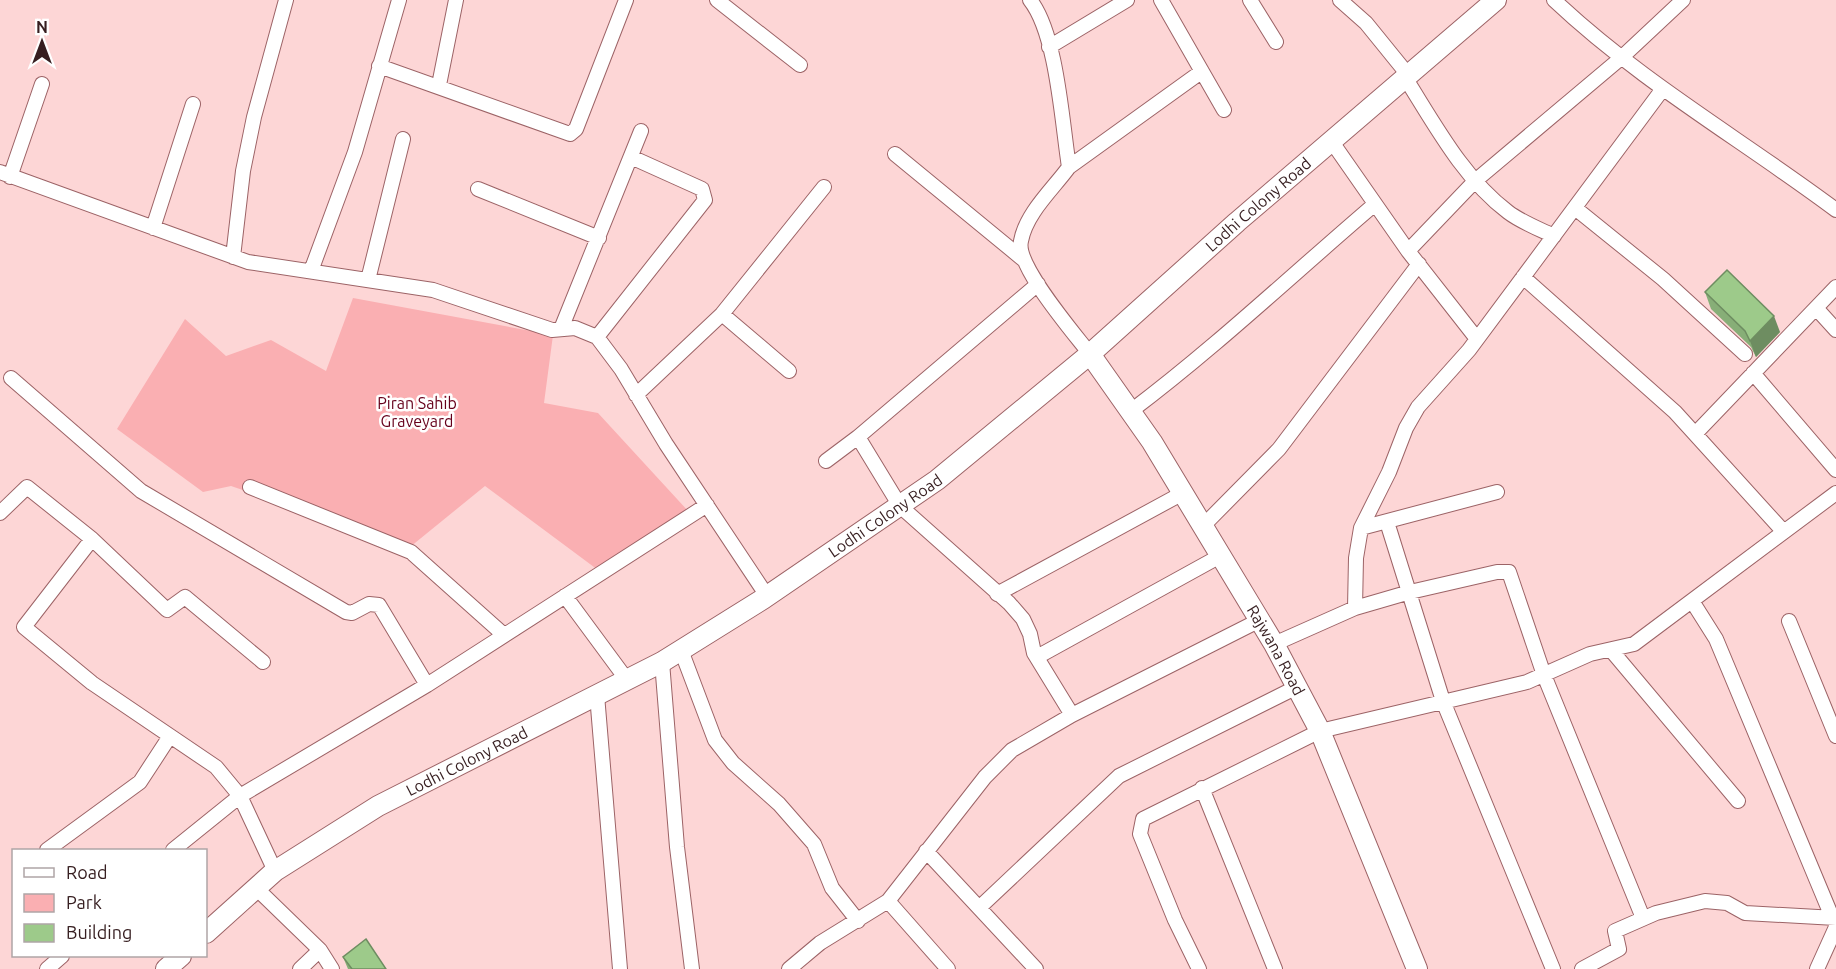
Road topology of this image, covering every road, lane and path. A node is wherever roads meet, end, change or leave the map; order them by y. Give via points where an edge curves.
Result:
1 (286, 0) edge
2 (399, 0) edge
3 (456, 0) edge
4 (626, 0) edge
5 (717, 0) edge
6 (1030, 0) edge
7 (1128, 0) edge
8 (1161, 0) edge
9 (1250, 0) edge
10 (1340, 0) edge
11 (1496, 0) edge
12 (1554, 0) edge
13 (1682, 0) edge
14 (1276, 42) dead end
15 (1049, 47) junction
16 (1621, 58) junction
17 (800, 65) dead end
18 (379, 66) junction
19 (1201, 72) junction
20 (1408, 78) junction
21 (42, 84) dead end
22 (439, 85) junction
23 (1662, 90) junction
24 (193, 104) dead end
25 (1224, 110) dead end
26 (641, 131) dead end
27 (403, 139) dead end
28 (1332, 142) junction
29 (895, 154) dead end
30 (631, 158) junction
31 (1069, 167) junction
32 (5, 175) edge
33 (1475, 181) junction
34 (824, 187) dead end
35 (478, 189) dead end
36 (1375, 204) junction
37 (1834, 205) edge
38 (1575, 208) junction
39 (153, 228) junction
40 (1554, 236) junction
41 (599, 238) junction
42 (1408, 251) junction
43 (232, 256) junction
44 (1024, 260) junction
45 (1419, 264) junction
46 (310, 271) junction
47 (1523, 277) junction
48 (368, 280) junction
49 (1038, 284) junction
50 (1836, 287) edge
51 (1816, 308) junction
52 (722, 314) junction
53 (561, 329) junction
54 (1836, 330) edge
55 (597, 337) junction
56 (1477, 339) junction
57 (1090, 354) junction
58 (1744, 354) dead end
59 (789, 371) dead end
60 (1753, 373) junction
61 (11, 378) dead end
62 (636, 394) junction
63 (1131, 411) junction
64 (1696, 433) junction
65 (858, 437) junction
66 (826, 461) dead end
67 (1836, 470) edge
68 (250, 487) dead end
69 (1497, 492) dead end
70 (1184, 493) junction
71 (1836, 493) edge
72 (706, 505) junction
73 (900, 506) junction
74 (0, 513) edge
75 (1387, 522) junction
76 (1203, 525) junction
77 (1361, 528) junction
78 (1783, 531) junction
79 (92, 539) junction
80 (1222, 555) junction
81 (1410, 592) junction
82 (997, 594) junction
83 (565, 596) junction
84 (767, 596) junction
85 (1692, 601) junction
86 (1355, 608) junction
87 (1260, 620) junction
88 (1789, 621) dead end
89 (504, 635) junction
90 (1274, 644) junction
91 (681, 650) junction
92 (1611, 650) junction
93 (1037, 657) junction
94 (263, 662) dead end
95 (662, 662) junction
96 (1544, 675) junction
97 (627, 680) junction
98 (428, 685) junction
99 (1297, 687) junction
100 (597, 695) junction
101 (1443, 701) junction
102 (1072, 715) junction
103 (1320, 731) junction
104 (170, 736) junction
105 (1836, 736) edge
106 (1202, 788) junction
107 (240, 796) junction
108 (1738, 801) dead end
109 (48, 849) edge
110 (174, 849) edge
111 (926, 851) junction
112 (275, 871) junction
113 (255, 887) junction
114 (888, 901) junction
115 (980, 907) junction
116 (1643, 918) junction
117 (858, 921) junction
118 (1835, 921) edge
119 (207, 932) edge
120 (320, 950) junction
121 (61, 957) edge
122 (180, 957) edge
123 (47, 969) edge
124 (166, 969) edge
125 (300, 969) edge
126 (332, 969) edge
127 (620, 969) edge
128 (692, 969) edge
129 (789, 969) edge
130 (948, 969) edge
131 (1036, 969) edge
132 (1199, 969) edge
133 (1275, 969) edge
134 (1417, 969) edge
135 (1553, 969) edge
136 (1582, 969) edge
137 (1818, 969) edge

1 - 43 street via 254,117
2 - 18 street
3 - 22 street
4 - 22 street via 576,129 570,134
5 - 17 street
6 - 15 street via 1037,9
7 - 15 street
8 - 19 street
9 - 14 street
10 - 20 street via 1366,23
11 - 20 main road, Lodhi Colony Road
12 - 16 street
13 - 16 street
15 - 31 street
16 - 23 street
16 - 33 street
18 - 22 street
18 - 46 street via 355,152
19 - 25 street
19 - 31 street
20 - 28 main road, Lodhi Colony Road
20 - 33 street via 1438,131
21 - 32 street
23 - 37 street
23 - 38 street
24 - 39 street
26 - 30 street
27 - 48 street
28 - 36 street
28 - 57 main road, Lodhi Colony Road
29 - 44 street
30 - 41 street
30 - 55 street via 702,189 705,200
31 - 44 street via 1031,217 1020,242
32 - 39 street
33 - 40 street via 1509,213
33 - 42 street
34 - 52 street
35 - 41 street
36 - 42 street
36 - 63 street via 1196,362
38 - 40 street
38 - 58 street via 1663,279
39 - 43 street
40 - 47 street
41 - 53 street
42 - 45 street
43 - 46 street
44 - 49 street
45 - 56 street
45 - 76 street via 1279,449
46 - 48 street
47 - 56 street
47 - 64 street
48 - 53 street via 433,290 552,330
49 - 57 street
49 - 65 street
50 - 51 street
51 - 54 street
51 - 60 street
52 - 59 street
52 - 62 street
53 - 55 street via 575,328
55 - 62 street
56 - 77 street via 1418,407
57 - 63 main road, Rajwana Road
57 - 73 main road, Lodhi Colony Road
60 - 64 street
60 - 67 street
61 - 98 street via 141,491 346,612 369,604 379,605
62 - 72 street
63 - 70 main road, Rajwana Road
64 - 78 street
65 - 66 street
65 - 73 street
68 - 89 street via 411,552
69 - 75 street
70 - 76 main road, Rajwana Road
70 - 82 street
71 - 78 street
72 - 83 street
72 - 84 street
73 - 82 street
73 - 84 main road, Lodhi Colony Road
74 - 79 street via 27,487
75 - 77 street
75 - 81 street
76 - 80 main road, Rajwana Road
77 - 86 street
78 - 85 street
79 - 94 street via 167,610 185,597
79 - 104 street via 24,627 92,683
80 - 87 main road, Rajwana Road
80 - 93 street
81 - 86 street
81 - 96 street via 1509,572
81 - 101 street
82 - 93 street via 1023,619
83 - 89 street
83 - 97 street
84 - 91 main road, Lodhi Colony Road
85 - 92 street via 1644,638
85 - 118 street via 1716,639
86 - 90 street
87 - 90 main road, Rajwana Road
87 - 102 street
88 - 105 street
89 - 98 street
90 - 99 main road, Rajwana Road
91 - 95 main road, Lodhi Colony Road
91 - 117 street via 715,740 814,844 832,888
92 - 96 street via 1577,658
92 - 108 street
93 - 102 street
95 - 97 main road, Lodhi Colony Road
95 - 128 street via 677,847
96 - 101 street
96 - 116 street
97 - 100 main road, Lodhi Colony Road
98 - 107 street
99 - 103 main road, Rajwana Road
99 - 115 street via 1119,776
100 - 112 main road, Lodhi Colony Road via 378,806
100 - 127 street
101 - 103 street
101 - 135 street
102 - 111 street via 1029,738 1001,760
103 - 106 street
103 - 134 main road, Rajwana Road
104 - 107 street via 216,767
104 - 109 street via 140,782
106 - 132 street via 1146,817 1139,827 1175,920
106 - 133 street
107 - 110 street
107 - 112 street
111 - 114 street
111 - 115 street
112 - 113 main road, Lodhi Colony Road
113 - 119 main road, Lodhi Colony Road
113 - 120 street
114 - 117 street
114 - 130 street
115 - 131 street
116 - 118 street via 1705,901 1727,903 1745,913
116 - 136 street via 1615,931 1618,951
117 - 129 street via 820,943
118 - 137 street
120 - 125 street
120 - 126 street
121 - 123 street
122 - 124 main road

